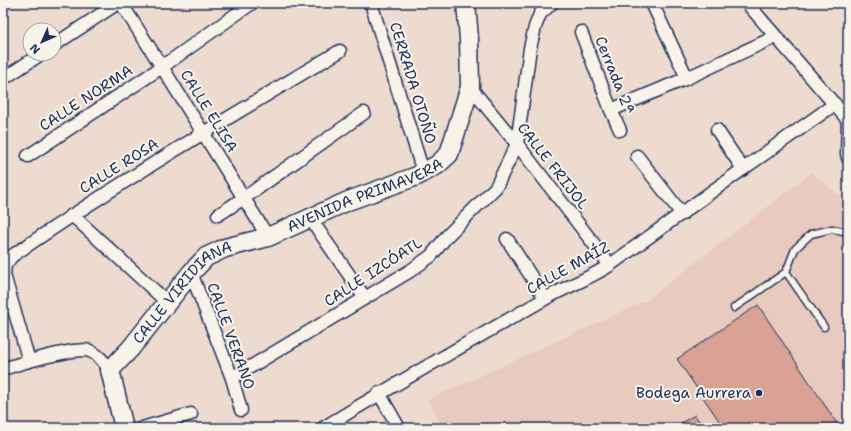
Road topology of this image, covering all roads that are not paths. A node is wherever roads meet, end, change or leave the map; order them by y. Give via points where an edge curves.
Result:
1 (119, 3) edge
2 (252, 3) edge
3 (371, 3) edge
4 (466, 3) edge
5 (552, 3) edge
6 (652, 3) edge
7 (747, 3) edge
8 (581, 32) dead end
9 (775, 37) junction
10 (62, 40) edge
11 (340, 51) dead end
12 (29, 62) edge
13 (162, 67) junction
14 (687, 78) junction
15 (3, 79) edge
16 (470, 87) junction
17 (835, 104) junction
18 (611, 110) junction
19 (364, 113) dead end
20 (848, 119) edge
21 (620, 130) dead end
22 (717, 130) dead end
23 (203, 132) junction
24 (516, 144) junction
25 (28, 156) dead end
26 (637, 156) dead end
27 (848, 158) edge
28 (743, 169) junction
29 (423, 172) junction
30 (244, 198) junction
31 (682, 214) junction
32 (72, 215) junction
33 (218, 215) dead end
34 (310, 218) junction
35 (848, 232) edge
36 (268, 237) junction
37 (507, 239) dead end
38 (610, 265) junction
39 (786, 272) junction
40 (191, 273) junction
41 (365, 298) junction
42 (545, 298) junction
43 (168, 303) junction
44 (734, 308) dead end
45 (824, 327) dead end
46 (29, 361) junction
47 (3, 369) edge
48 (110, 370) junction
49 (232, 378) junction
50 (379, 393) junction
51 (241, 410) dead end
52 (191, 414) dead end
53 (124, 428) edge
54 (142, 428) edge
55 (323, 428) edge
56 (399, 428) edge

1 - 10 street
1 - 13 street, CALLE ELISA
2 - 13 street, CALLE NORMA
3 - 29 street, CERRADA OTOÑO
4 - 16 street, AVENIDA PRIMAVERA
5 - 24 street, CALLE IZCÓATL via 540,14 534,27
6 - 14 street
7 - 9 street
8 - 18 street, Cerrada 2ª
9 - 14 street
9 - 17 street
11 - 23 street, CALLE ROSA
12 - 15 street
13 - 23 street, CALLE ELISA
13 - 25 street, CALLE NORMA
14 - 18 street
16 - 24 street, CALLE FRIJOL
16 - 29 street, AVENIDA PRIMAVERA via 450,154
17 - 20 street
17 - 28 street, CALLE MAÍZ
18 - 21 street, Cerrada 2ª
19 - 30 street
20 - 27 street
22 - 28 street
23 - 30 street, CALLE ELISA
23 - 32 street, CALLE ROSA
24 - 38 street, CALLE FRIJOL
24 - 41 street, CALLE IZCÓATL via 496,187 447,236 431,256
26 - 31 street
28 - 31 street, CALLE MAÍZ
29 - 34 street, AVENIDA PRIMAVERA
30 - 33 street
30 - 36 street, CALLE ELISA
31 - 38 street, CALLE MAÍZ
32 - 43 street
32 - 46 street, CALLE ROSA via 12,256 5,265 4,275
34 - 36 street, AVENIDA PRIMAVERA
34 - 41 street
35 - 39 lane via 832,229 811,234 795,249
36 - 40 street, CALLE VIRIDIANA via 225,248 206,257
37 - 42 street
38 - 42 street, CALLE MAÍZ via 595,275
39 - 44 lane
39 - 45 lane
40 - 43 street, CALLE VIRIDIANA
40 - 49 street, CALLE VERANO
41 - 49 street, CALLE IZCÓATL
42 - 50 street, CALLE MAÍZ
43 - 48 street, CALLE VIRIDIANA
46 - 47 street
46 - 48 street via 60,353 89,350 99,356
48 - 53 street
49 - 51 street, CALLE VERANO
50 - 55 street, CALLE MAÍZ
50 - 56 street
52 - 54 street

